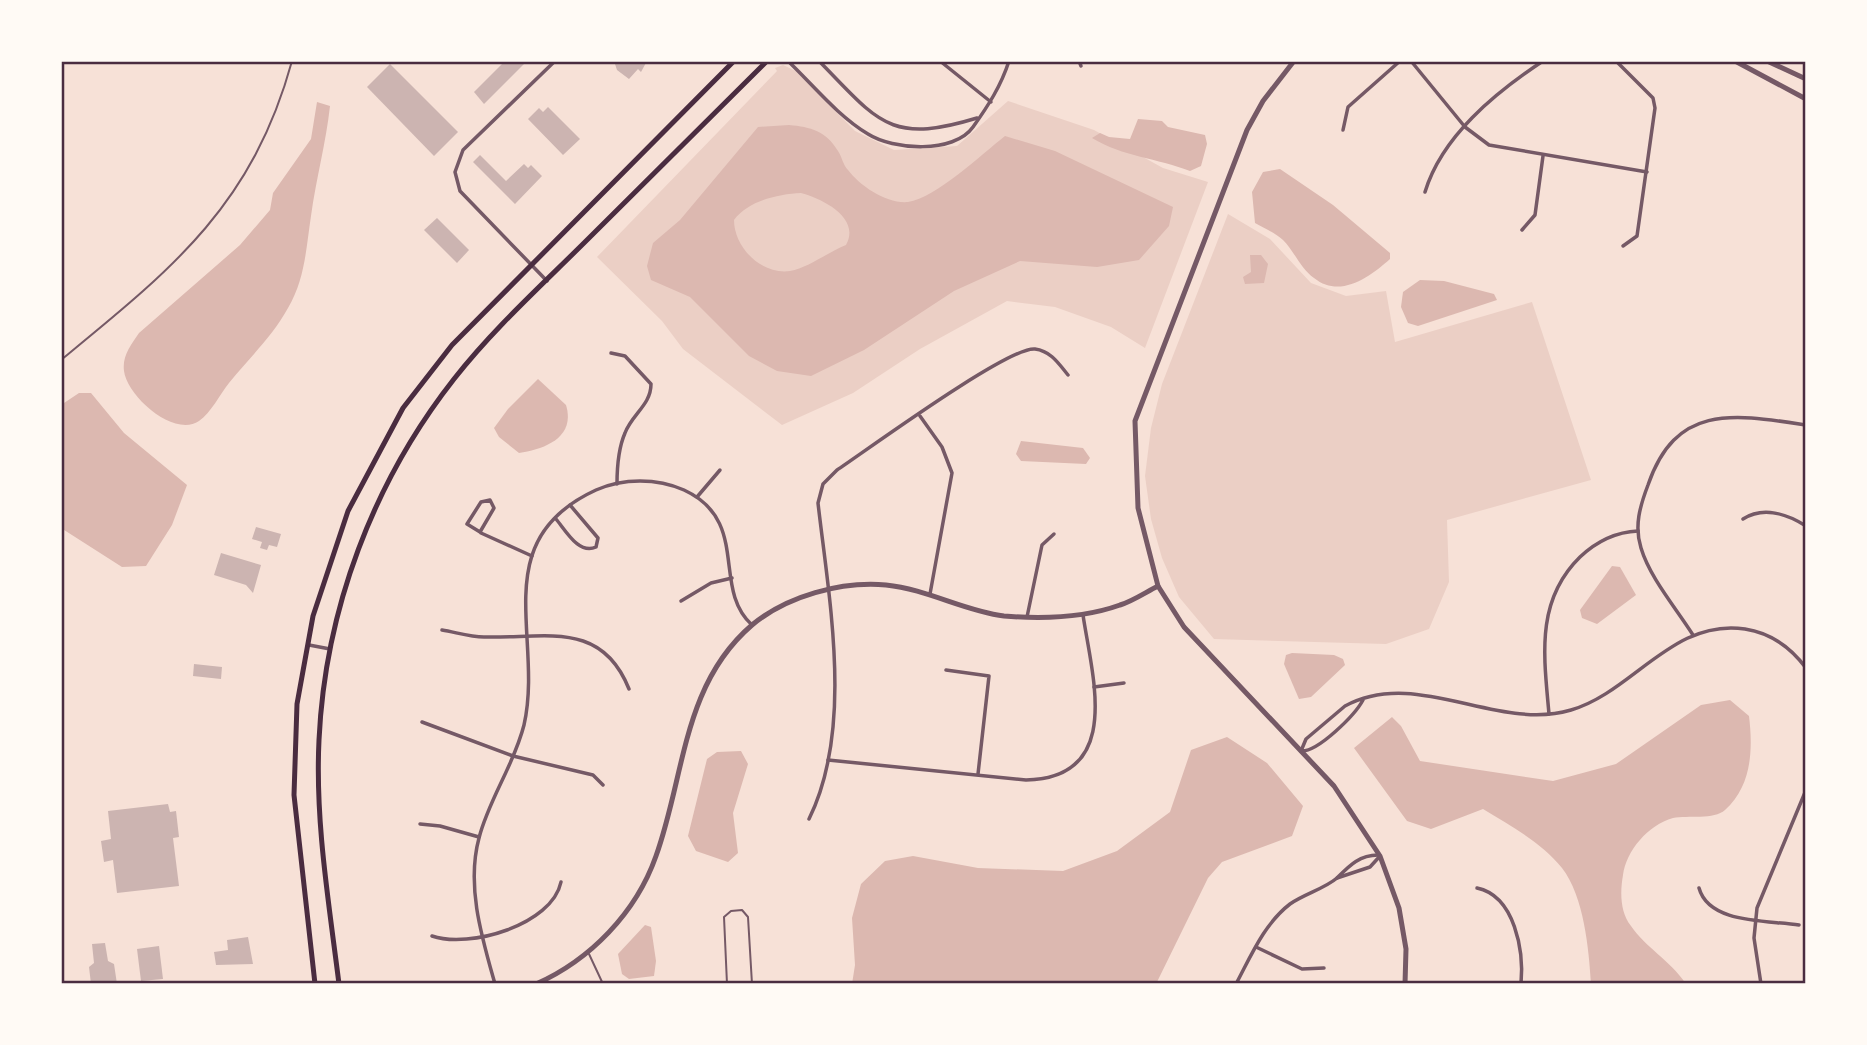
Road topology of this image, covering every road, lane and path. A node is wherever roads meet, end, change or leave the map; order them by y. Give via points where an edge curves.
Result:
1 (292, 61) edge
2 (555, 61) edge
3 (734, 61) edge
4 (767, 61) edge
5 (789, 61) edge
6 (819, 61) edge
7 (940, 61) edge
8 (1009, 61) edge
9 (1294, 61) edge
10 (1400, 61) edge
11 (1411, 61) edge
12 (1544, 61) edge
13 (1616, 61) edge
14 (1735, 61) edge
15 (1767, 61) edge
16 (1806, 79) edge
17 (1806, 99) edge
18 (991, 102) junction
19 (977, 118) junction
20 (1465, 127) junction
21 (1343, 130) dead end
22 (1543, 156) junction
23 (1647, 173) junction
24 (1424, 192) dead end
25 (1522, 230) dead end
26 (1623, 246) dead end
27 (530, 263) junction
28 (547, 281) junction
29 (611, 353) dead end
30 (61, 360) edge
31 (1068, 375) dead end
32 (920, 415) junction
33 (1806, 425) edge
34 (720, 470) dead end
35 (617, 484) junction
36 (697, 497) junction
37 (570, 505) junction
38 (556, 519) junction
39 (1743, 519) dead end
40 (1806, 526) edge
41 (1638, 531) junction
42 (480, 532) junction
43 (1054, 534) dead end
44 (532, 556) junction
45 (732, 578) junction
46 (1158, 586) junction
47 (828, 590) junction
48 (930, 596) junction
49 (681, 601) dead end
50 (1083, 613) junction
51 (1027, 617) junction
52 (752, 625) junction
53 (442, 630) dead end
54 (1693, 635) junction
55 (527, 636) junction
56 (306, 645) junction
57 (330, 649) junction
58 (1806, 668) edge
59 (946, 670) dead end
60 (1124, 683) dead end
61 (1094, 687) junction
62 (629, 689) dead end
63 (1363, 700) junction
64 (1549, 714) junction
65 (422, 722) dead end
66 (1301, 751) junction
67 (513, 756) junction
68 (828, 760) junction
69 (978, 774) junction
70 (603, 785) dead end
71 (1806, 790) edge
72 (810, 818) dead end
73 (421, 824) dead end
74 (479, 837) junction
75 (1380, 856) junction
76 (1336, 878) junction
77 (561, 881) dead end
78 (1477, 888) dead end
79 (1699, 888) dead end
80 (1755, 918) junction
81 (1799, 925) dead end
82 (432, 936) dead end
83 (482, 938) junction
84 (1256, 947) junction
85 (589, 954) junction
86 (1324, 968) dead end
87 (315, 984) edge
88 (339, 984) edge
89 (495, 984) edge
90 (536, 984) edge
91 (603, 984) edge
92 (727, 984) edge
93 (752, 984) edge
94 (1236, 984) edge
95 (1405, 984) edge
96 (1521, 984) edge
97 (1761, 984) edge

1 - 30 lane via 261,146 223,209 174,264
2 - 27 street via 463,150 455,172 460,191
3 - 27 main road
4 - 28 main road
5 - 19 street via 850,122 893,145 921,148 945,144 973,129
6 - 19 street via 864,107 892,125 937,131
7 - 18 street
8 - 18 street
9 - 46 street via 1247,130 1135,421 1138,508
10 - 21 street via 1348,107
11 - 20 street
12 - 20 street via 1487,102
13 - 23 street via 1653,98
14 - 17 street
15 - 16 street
18 - 19 street
20 - 22 street via 1489,145
20 - 24 street via 1432,170
22 - 23 street
22 - 25 street via 1535,215
23 - 26 street via 1637,236
27 - 28 street
27 - 56 main road via 443,355 385,438 337,538
28 - 57 main road via 470,360 406,449 360,545
29 - 35 street via 625,356 651,384 651,395 625,433
31 - 32 street via 1052,355 1035,349 1022,351
32 - 47 street via 823,484 818,503
32 - 48 street via 942,447 952,473
33 - 41 street via 1730,416 1711,418 1687,429 1668,445 1656,464 1640,509
34 - 36 street
35 - 36 street via 661,483
35 - 37 street
36 - 45 street via 726,540
37 - 38 street
37 - 38 street via 598,538 596,547 582,548
38 - 44 street
39 - 40 street via 1770,513
41 - 54 street via 1646,560
41 - 64 street via 1618,533 1590,548 1569,568 1553,595 1544,639
42 - 42 street via 467,524 481,502 490,500 494,508
42 - 44 street
43 - 51 street via 1042,545
44 - 55 street via 525,583
45 - 49 street via 711,583
45 - 52 street via 735,600
46 - 50 street via 1120,605
46 - 66 street via 1184,627
47 - 48 street via 887,585
47 - 52 street via 794,600
47 - 68 street via 837,654
48 - 51 street via 972,610
50 - 51 street
50 - 61 street
52 - 85 street via 720,660 701,692 656,858 618,922
53 - 55 street via 481,637
54 - 58 street via 1728,627 1758,631 1789,649
54 - 64 street via 1598,699
55 - 62 street via 580,638 600,649 623,674
55 - 67 street via 524,724
56 - 57 street
56 - 87 main road via 297,704 294,794
57 - 88 main road via 319,732 318,798
59 - 69 street via 989,676
60 - 61 street
61 - 69 street via 1094,732 1076,763 1039,780
63 - 64 street via 1404,694
63 - 66 street via 1314,748
63 - 66 street via 1345,706 1306,739
65 - 67 street
66 - 75 street via 1334,786
67 - 70 street via 593,775
67 - 74 street
68 - 69 street
68 - 72 street
71 - 80 street
73 - 74 street
74 - 83 street via 474,890
75 - 76 street via 1370,867
75 - 76 street via 1362,858
75 - 95 street via 1399,908 1406,949
76 - 84 street via 1285,909
77 - 83 street via 556,895 537,913
78 - 96 street via 1494,895 1510,917 1521,954
79 - 80 street via 1713,910
80 - 81 street
80 - 97 street
82 - 83 street via 447,941
83 - 89 street
84 - 86 street via 1303,969
84 - 94 street
85 - 90 street
85 - 91 lane
92 - 93 lane via 724,917 742,910 748,917

